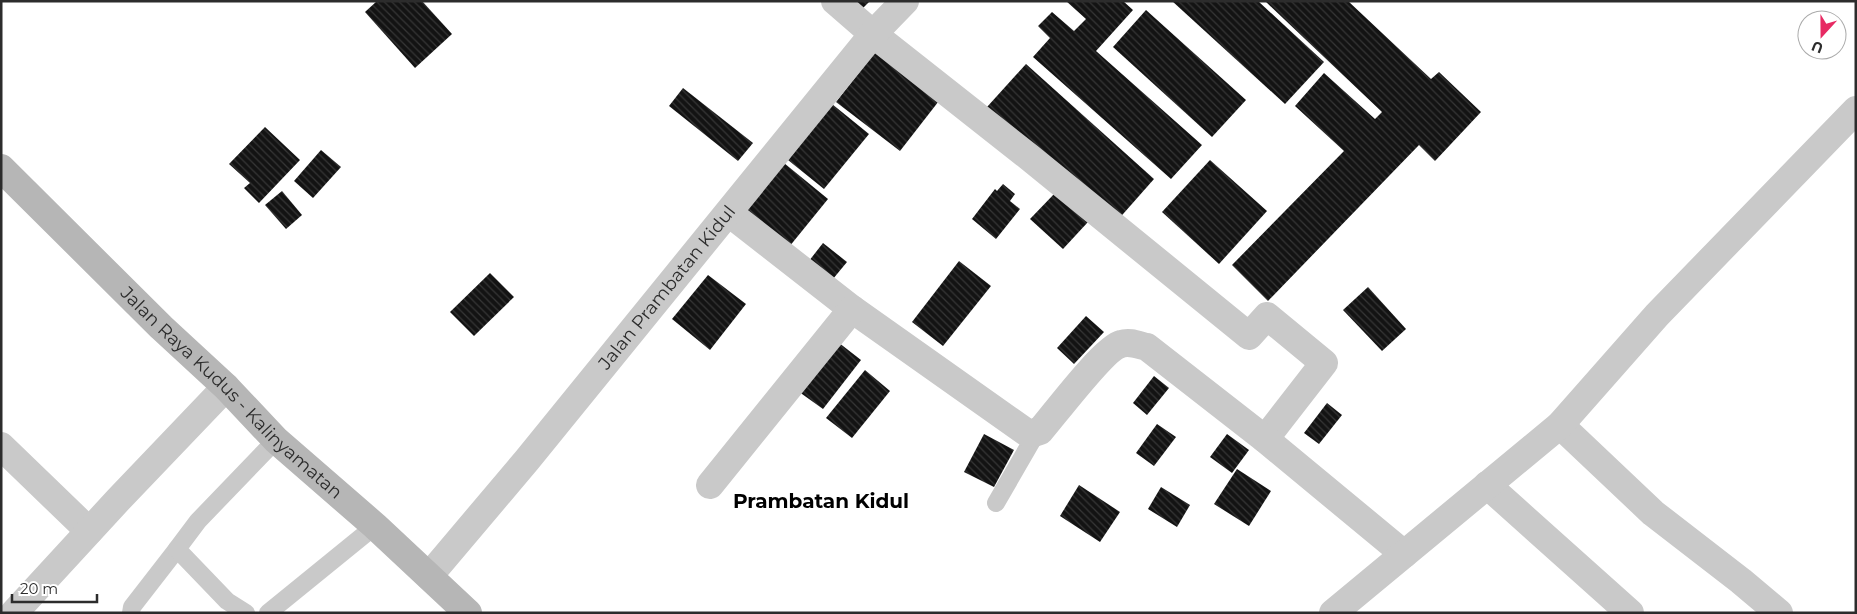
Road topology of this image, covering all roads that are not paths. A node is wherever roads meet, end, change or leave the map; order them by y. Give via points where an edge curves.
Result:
1 (834, 1) edge
2 (905, 1) edge
3 (873, 34) junction
4 (1856, 110) edge
5 (1, 168) edge
6 (729, 213) junction
7 (852, 309) junction
8 (226, 387) junction
9 (1560, 425) junction
10 (1037, 432) junction
11 (1265, 439) junction
12 (276, 440) junction
13 (1, 446) edge
14 (710, 485) dead end
15 (1487, 485) junction
16 (996, 503) dead end
17 (375, 526) junction
18 (89, 531) junction
19 (177, 549) junction
20 (1404, 554) junction
21 (429, 576) junction
22 (14, 613) edge
23 (132, 613) edge
24 (246, 613) edge
25 (268, 613) edge
26 (468, 613) edge
27 (1333, 613) edge
28 (1630, 613) edge
29 (1779, 613) edge

1 - 3 street
2 - 3 street, Jalan Prambatan Kidul
3 - 6 street, Jalan Prambatan Kidul
3 - 11 street via 1249,336 1267,316 1324,364
4 - 9 street via 1657,315
5 - 8 main road, Jalan Raya Kudus - Kalinyamatan
6 - 7 street
6 - 21 street, Jalan Prambatan Kidul
7 - 10 street via 1019,428
7 - 14 street
8 - 12 main road, Jalan Raya Kudus - Kalinyamatan
8 - 18 street
9 - 15 street
9 - 29 street via 1653,513
10 - 11 street via 1105,354 1119,344 1130,342 1147,347
10 - 16 lane
11 - 20 street
12 - 17 main road, Jalan Raya Kudus - Kalinyamatan
12 - 19 lane via 198,521
13 - 18 street
15 - 20 street
15 - 28 street
17 - 21 main road, Jalan Raya Kudus - Kalinyamatan
17 - 25 lane
18 - 22 street
19 - 23 lane via 132,607
19 - 24 lane via 227,601
20 - 27 street
21 - 26 main road, Jalan Raya Kudus - Kalinyamatan

